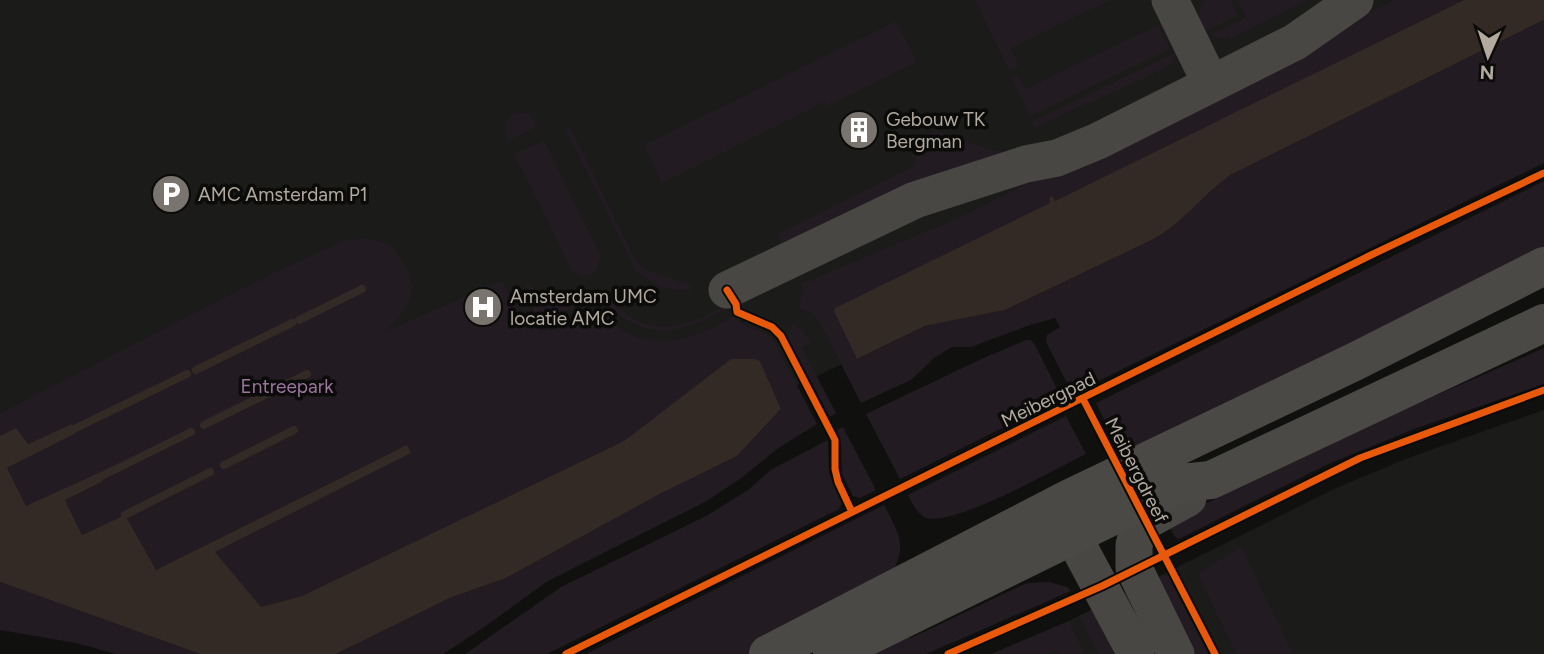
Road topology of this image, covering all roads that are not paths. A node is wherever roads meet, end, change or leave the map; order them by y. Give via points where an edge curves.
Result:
1 (1355, 0) edge
2 (1175, 2) edge
3 (1206, 72) junction
4 (1544, 266) edge
5 (727, 290) dead end
6 (1544, 323) edge
7 (1211, 480) junction
8 (1082, 519) junction
9 (1134, 568) junction
10 (768, 654) edge
11 (832, 654) edge
12 (1136, 654) edge
13 (1176, 654) edge

1 - 3 street via 1290,18
2 - 3 street
3 - 5 street via 1119,104 1032,151 1026,164 915,200
4 - 8 main road, Meibergdreef via 1344,367
6 - 7 main road, Meibergdreef
7 - 8 main road, Meibergdreef via 1180,483
7 - 9 street via 1190,498 1146,521 1136,539
8 - 9 street
8 - 10 main road, Meibergdreef
8 - 11 main road, Meibergdreef
8 - 12 street
9 - 13 street

